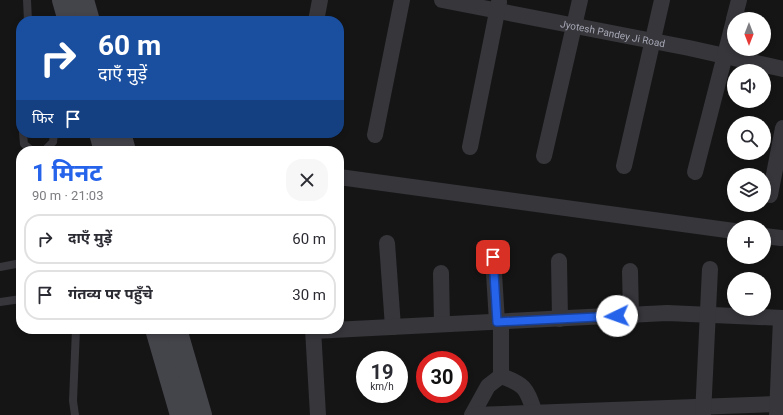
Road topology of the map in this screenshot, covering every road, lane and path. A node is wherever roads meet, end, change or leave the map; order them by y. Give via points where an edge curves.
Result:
1 (27, 0) edge
2 (63, 0) edge
3 (83, 0) edge
4 (320, 0) edge
5 (402, 0) edge
6 (442, 0) edge
7 (580, 0) edge
8 (662, 0) edge
9 (739, 0) edge
10 (498, 5) edge
11 (736, 12) edge
12 (28, 16) edge
13 (68, 16) edge
14 (88, 16) edge
15 (317, 16) edge
16 (574, 26) junction
17 (653, 41) junction
18 (727, 48) edge
19 (725, 56) junction
20 (783, 69) edge
21 (783, 128) edge
22 (375, 135) dead end
23 (470, 147) dead end
24 (544, 156) dead end
25 (624, 166) dead end
26 (695, 172) dead end
27 (344, 178) edge
28 (771, 190) edge
29 (727, 231) edge
30 (771, 237) edge
31 (781, 238) dead end
32 (387, 243) dead end
33 (493, 257) dead end
34 (559, 261) dead end
35 (16, 264) edge
36 (0, 267) edge
37 (710, 270) dead end
38 (630, 271) dead end
39 (441, 274) dead end
40 (16, 300) edge
41 (0, 302) edge
42 (707, 314) junction
43 (631, 315) junction
44 (782, 318) edge
45 (560, 319) junction
46 (499, 322) junction
47 (442, 324) junction
48 (393, 327) junction
49 (344, 329) edge
50 (76, 334) edge
51 (157, 334) edge
52 (177, 334) edge
53 (313, 334) edge
54 (501, 376) junction
55 (703, 410) edge
56 (777, 410) edge
57 (535, 412) junction
58 (630, 412) edge
59 (75, 415) edge
60 (181, 415) edge
61 (201, 415) edge
62 (318, 415) edge
63 (473, 415) edge

1 - 12 lane
2 - 13 street
3 - 14 street
4 - 15 street
5 - 22 street
6 - 10 street, Jyotesh Pandey Ji Road
7 - 16 street
8 - 17 street
9 - 11 street
10 - 16 street, Jyotesh Pandey Ji Road
10 - 23 street
16 - 17 street, Jyotesh Pandey Ji Road
16 - 24 street
17 - 19 street, Jyotesh Pandey Ji Road
17 - 25 street
18 - 19 street
19 - 20 street, Jyotesh Pandey Ji Road
19 - 26 street
21 - 28 street
27 - 29 street
30 - 31 street
32 - 48 street
33 - 46 street
34 - 45 street
35 - 36 lane
37 - 42 street
38 - 43 street
39 - 47 street
40 - 41 lane
42 - 43 street
42 - 44 street
42 - 55 street
43 - 45 street
44 - 56 street
45 - 46 street
46 - 47 street
46 - 54 street
47 - 48 street
48 - 49 street
50 - 59 lane
51 - 60 street
52 - 61 street
53 - 62 street
54 - 57 street via 517,382 527,391
54 - 63 street via 488,386
55 - 56 street
55 - 58 street
57 - 58 street
57 - 63 street

